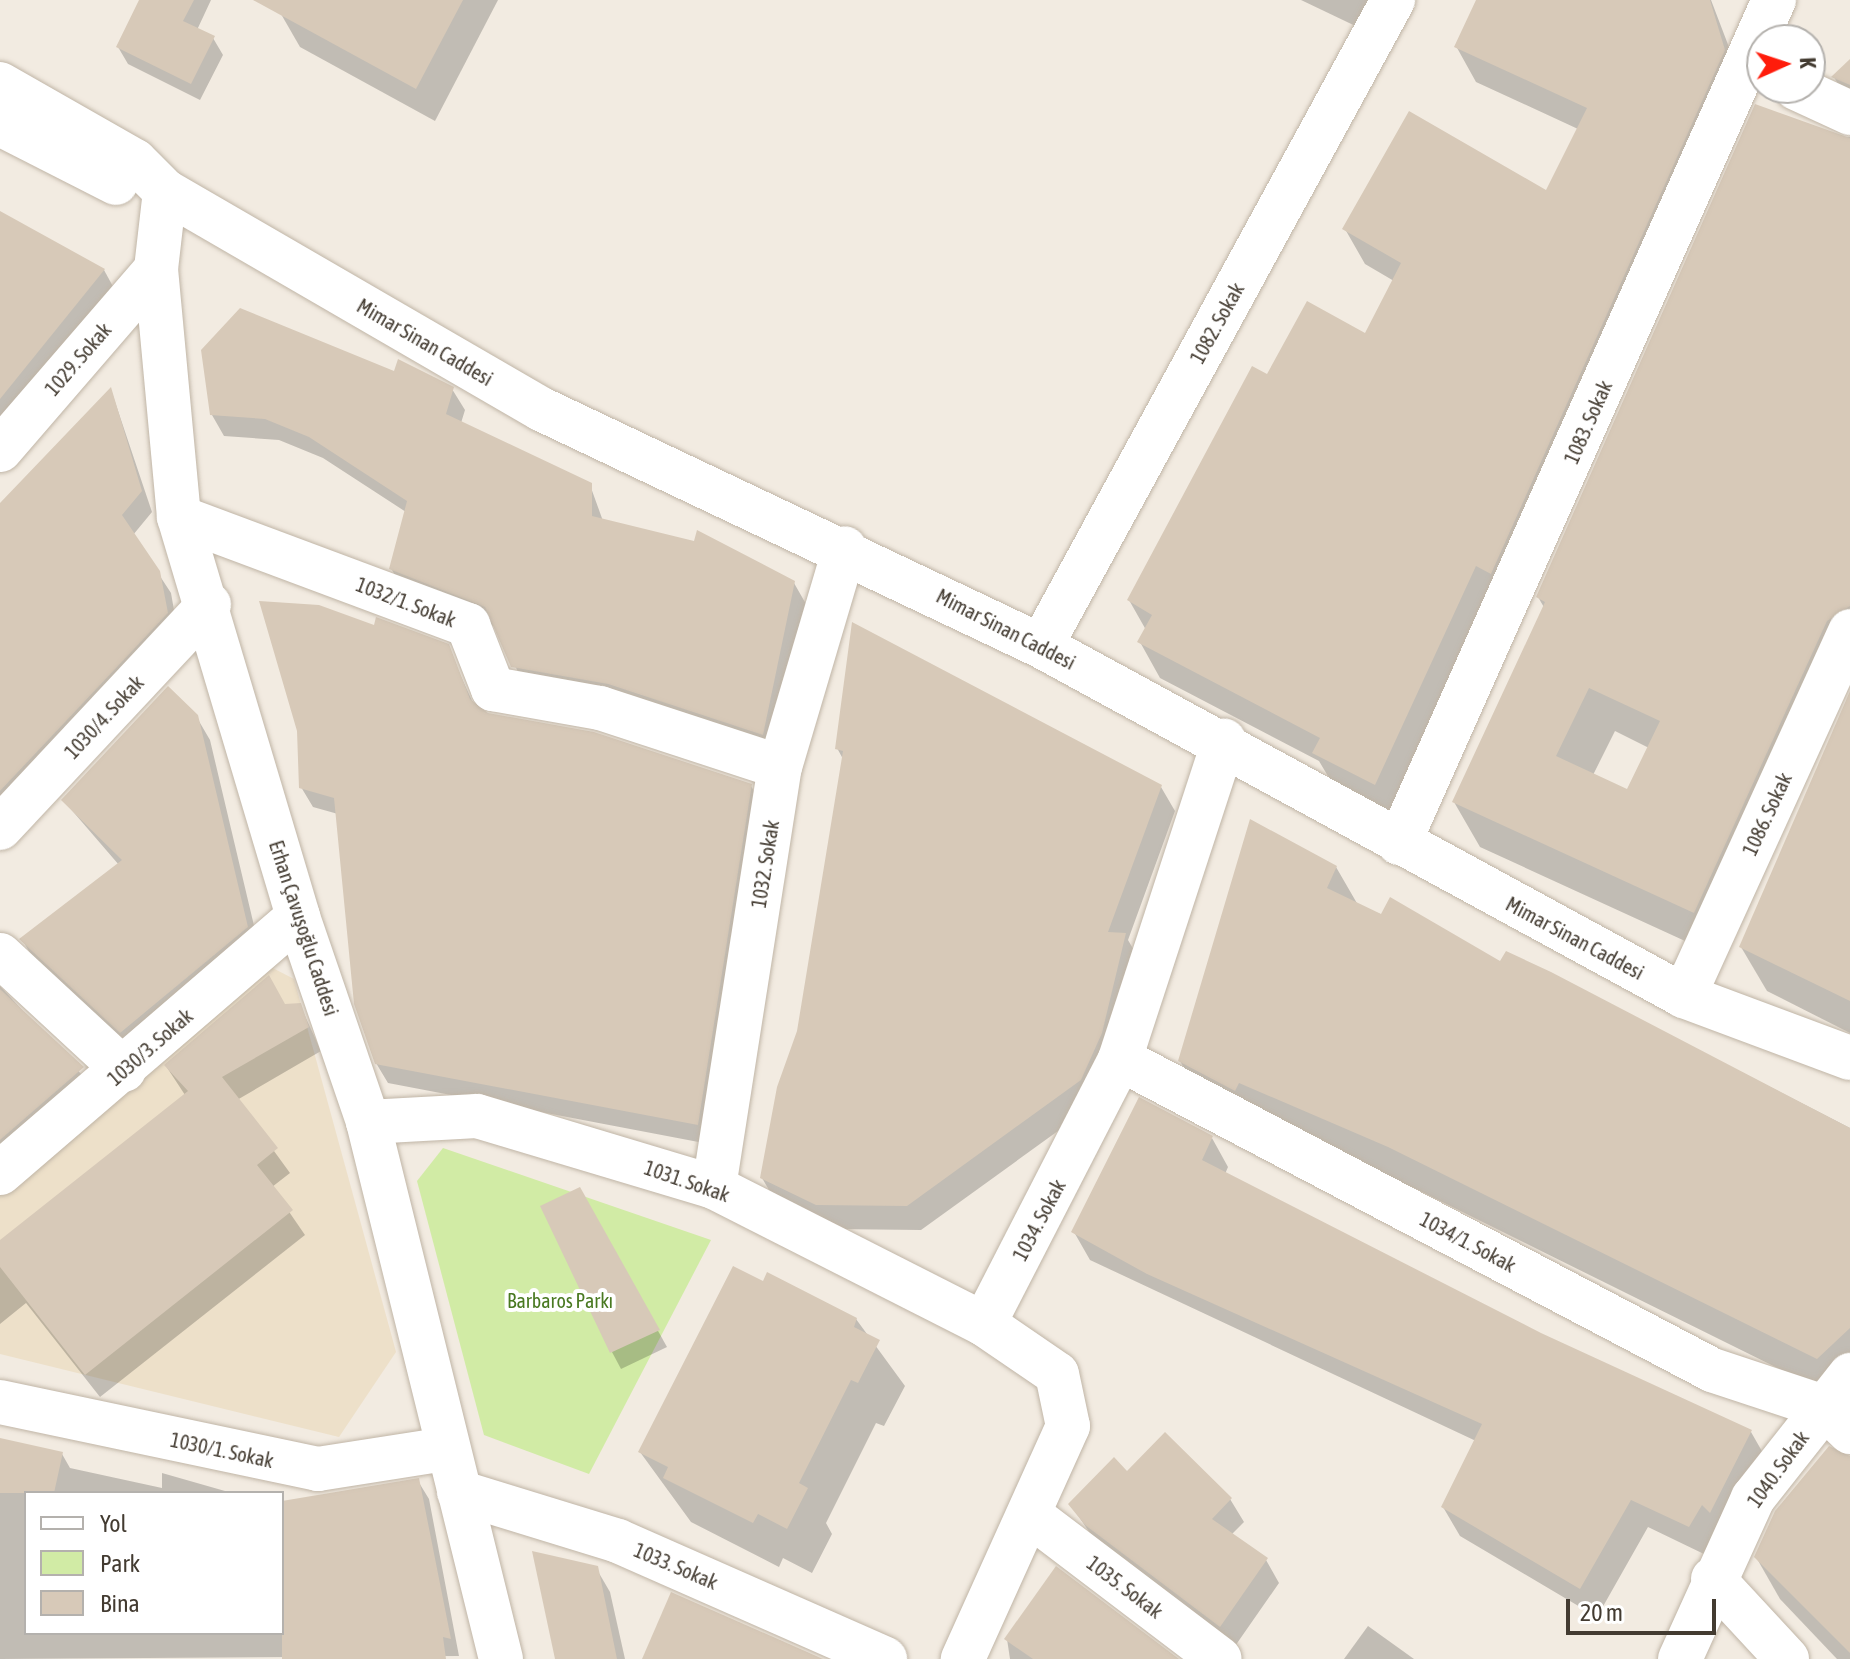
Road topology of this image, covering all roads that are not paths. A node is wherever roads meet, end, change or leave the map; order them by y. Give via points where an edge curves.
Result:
1 (1393, 0) edge
2 (1774, 0) edge
3 (1767, 24) edge
4 (0, 84) edge
5 (1746, 89) edge
6 (1826, 102) edge
7 (1850, 113) edge
8 (0, 124) edge
9 (165, 191) junction
10 (156, 269) junction
11 (0, 450) edge
12 (179, 517) junction
13 (845, 548) junction
14 (209, 605) junction
15 (1850, 631) edge
16 (1041, 646) junction
17 (1224, 741) junction
18 (780, 767) junction
19 (0, 828) edge
20 (1399, 843) junction
21 (298, 917) junction
22 (0, 955) edge
23 (1684, 996) junction
24 (1850, 1058) edge
25 (1120, 1059) junction
26 (124, 1070) junction
27 (368, 1122) junction
28 (0, 1173) edge
29 (714, 1187) junction
30 (984, 1324) junction
31 (0, 1402) edge
32 (1841, 1405) edge
33 (446, 1449) junction
34 (459, 1492) junction
35 (1030, 1515) junction
36 (1713, 1579) junction
37 (501, 1659) edge
38 (885, 1659) edge
39 (963, 1659) edge
40 (1220, 1659) edge
41 (1680, 1659) edge
42 (1787, 1659) edge

1 - 16 street, 1082. Sokak
2 - 3 street, 1083. Sokak
4 - 9 street via 135,161
5 - 20 street, 1083. Sokak
6 - 7 street
8 - 9 street via 128,188
9 - 10 street, Erhan Çavuşoğlu Caddesi
9 - 13 street, Mimar Sinan Caddesi via 541,409
10 - 11 street, 1029. Sokak
10 - 12 street, Erhan Çavuşoğlu Caddesi
12 - 14 street, Erhan Çavuşoğlu Caddesi
12 - 18 street, 1032/1. Sokak via 468,625 493,689 600,708
13 - 16 street, Mimar Sinan Caddesi
13 - 18 street, 1032. Sokak
14 - 19 street, 1030/4. Sokak
14 - 21 street, Erhan Çavuşoğlu Caddesi
15 - 23 street, 1086. Sokak
16 - 17 street, Mimar Sinan Caddesi
17 - 20 street, Mimar Sinan Caddesi
17 - 25 street, 1034. Sokak
18 - 29 street, 1032. Sokak
20 - 23 street, Mimar Sinan Caddesi
21 - 26 street, 1030/3. Sokak
21 - 27 street, Erhan Çavuşoğlu Caddesi
22 - 26 street
23 - 24 street, Mimar Sinan Caddesi
25 - 30 street, 1034. Sokak
25 - 32 street, 1034/1. Sokak via 1712,1370
26 - 28 street, 1030/3. Sokak
27 - 29 street, 1031. Sokak via 477,1116
27 - 33 street, Erhan Çavuşoğlu Caddesi
29 - 30 street, 1031. Sokak
30 - 35 street via 1057,1374 1068,1426
31 - 33 street, 1030/1. Sokak via 318,1469
32 - 36 street, 1040. Sokak via 1753,1498
33 - 34 street, Erhan Çavuşoğlu Caddesi
34 - 37 street, Erhan Çavuşoğlu Caddesi
34 - 38 street, 1033. Sokak via 618,1541
35 - 39 street
35 - 40 street, 1035. Sokak
36 - 41 street, 1040. Sokak
36 - 42 street

